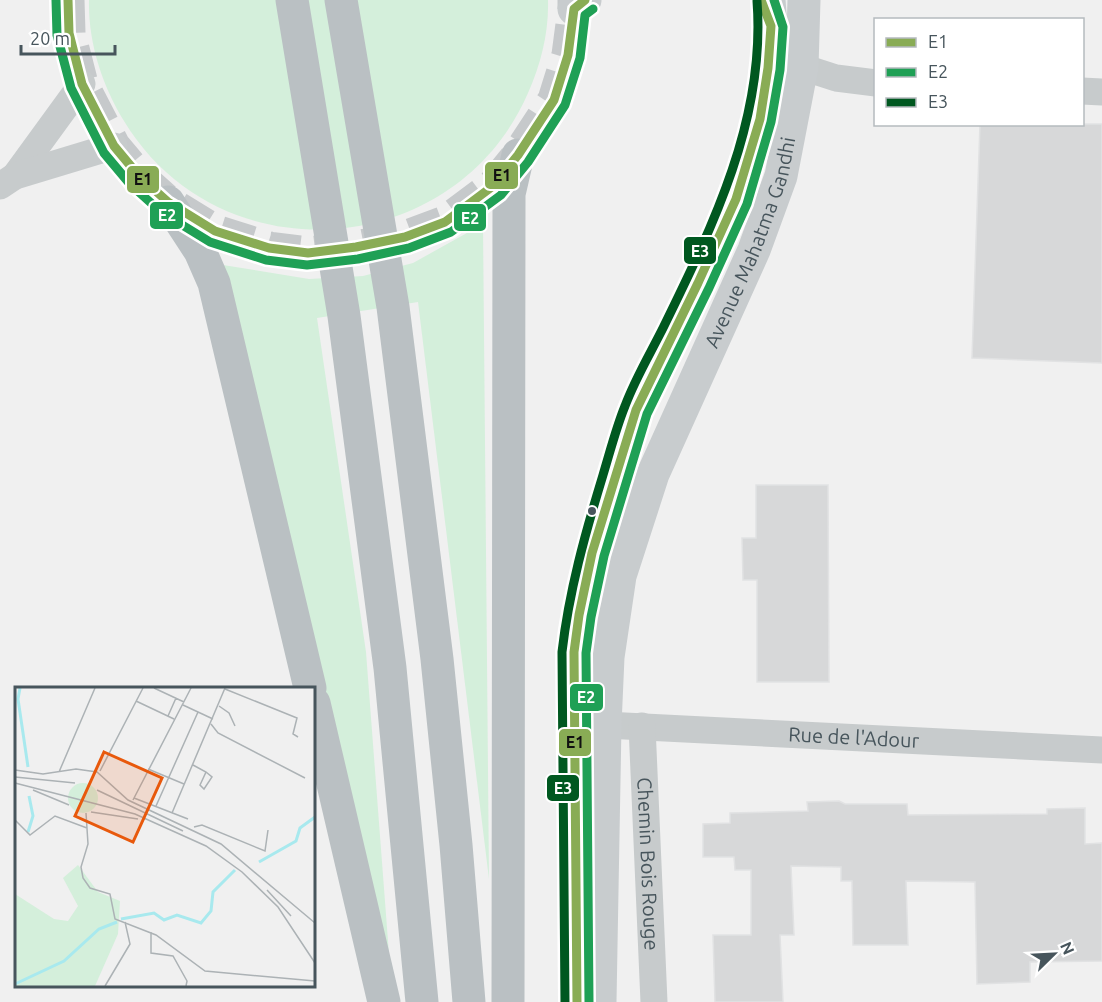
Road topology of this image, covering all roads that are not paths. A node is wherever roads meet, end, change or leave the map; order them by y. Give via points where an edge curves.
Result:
1 (292, 0) edge
2 (341, 0) edge
3 (804, 0) edge
4 (772, 7) edge
5 (802, 67) junction
6 (874, 83) edge
7 (82, 84) dead end
8 (1084, 91) edge
9 (1102, 92) edge
10 (114, 146) dead end
11 (518, 155) dead end
12 (8, 181) edge
13 (168, 202) dead end
14 (698, 283) junction
15 (616, 474) junction
16 (653, 474) junction
17 (310, 687) edge
18 (315, 708) edge
19 (605, 725) junction
20 (642, 726) junction
21 (1102, 750) edge
22 (384, 1002) edge
23 (422, 1002) edge
24 (468, 1002) edge
25 (508, 1002) edge
26 (577, 1002) edge
27 (600, 1002) edge
28 (654, 1002) edge

1 - 23 highway via 344,316 390,668
2 - 24 highway via 393,307 437,659
3 - 5 main road, Avenue Mahatma Gandhi
4 - 5 main road via 788,18 784,50
4 - 14 main road, Avenue Mahatma Gandhi via 760,118 736,199
5 - 6 street via 836,78
5 - 16 main road, Avenue Mahatma Gandhi via 781,176 770,208
7 - 12 street
8 - 9 street
10 - 12 street
11 - 25 highway via 509,194
13 - 17 highway via 200,251 214,284
14 - 15 main road, Avenue Mahatma Gandhi via 636,410
14 - 16 main road, Avenue Mahatma Gandhi via 708,306 653,425
15 - 19 main road, Avenue Mahatma Gandhi via 590,685 592,701
15 - 26 main road, Avenue Mahatma Gandhi via 592,553 574,652
16 - 19 main road, Avenue Mahatma Gandhi via 620,576 608,657
18 - 22 highway
19 - 20 street, Rue de l'Adour
19 - 27 main road, Avenue Mahatma Gandhi
20 - 21 street, Rue de l'Adour
20 - 28 street, Chemin Bois Rouge

